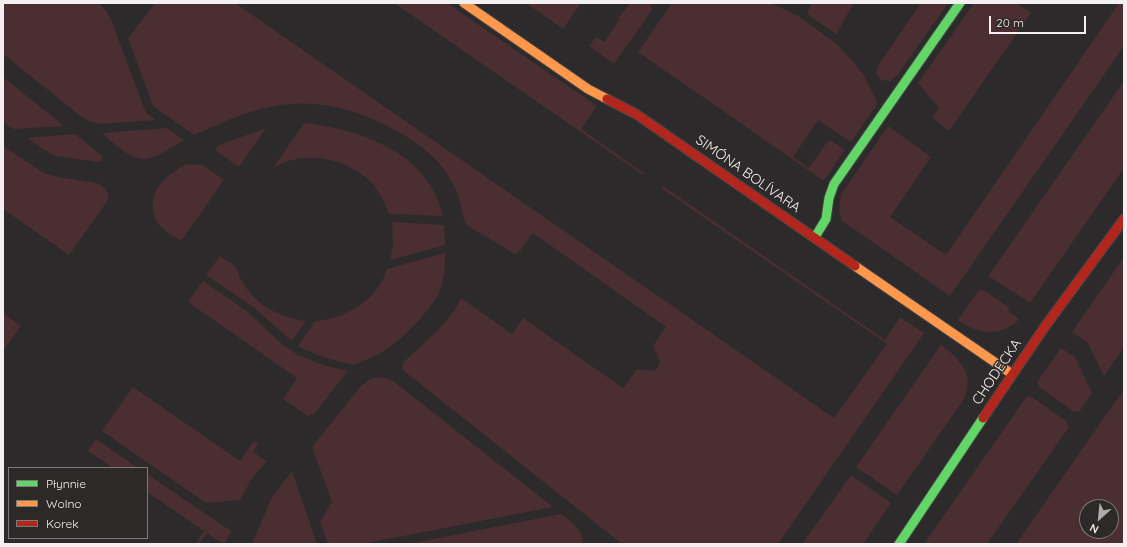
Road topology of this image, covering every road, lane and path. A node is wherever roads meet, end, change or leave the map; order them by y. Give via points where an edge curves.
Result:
1 (464, 3) edge
2 (960, 3) edge
3 (1124, 219) edge
4 (815, 237) junction
5 (1012, 374) junction
6 (899, 544) edge

1 - 4 street, SIMÓNA BOLÍVARA via 588,89 636,114
2 - 4 street via 834,184 826,219
3 - 5 street, CHODECKA
4 - 5 street, SIMÓNA BOLÍVARA
5 - 6 street, CHODECKA

